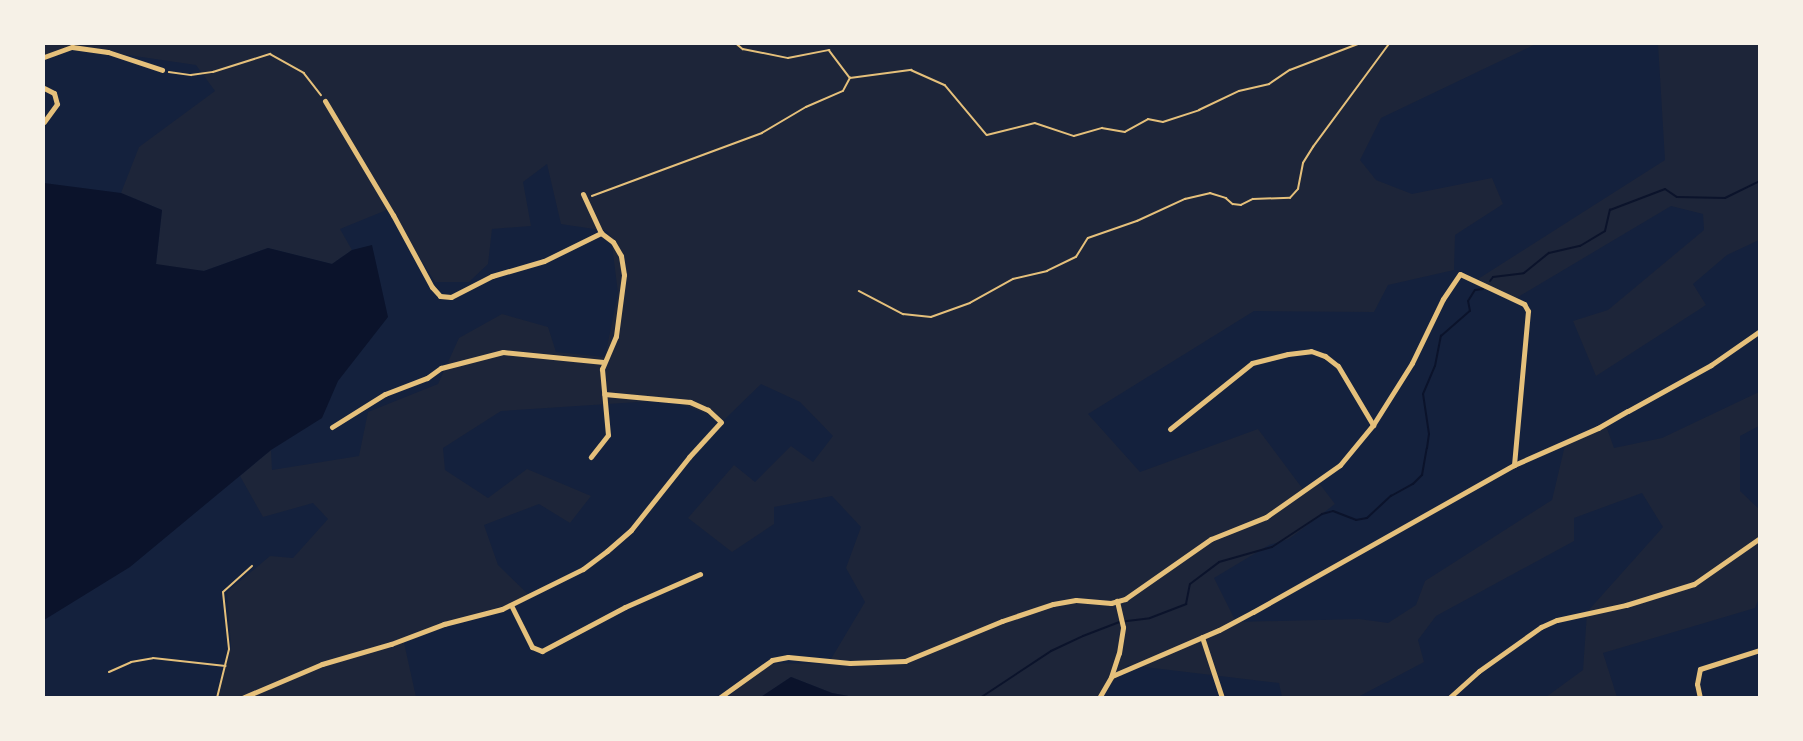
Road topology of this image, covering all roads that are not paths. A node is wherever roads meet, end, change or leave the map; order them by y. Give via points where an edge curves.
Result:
1 (44, 57) edge
2 (162, 70) road end
3 (44, 88) edge
4 (325, 101) road end
5 (44, 122) edge
6 (584, 197) road end
7 (601, 233) junction
8 (1760, 332) edge
9 (604, 362) junction
10 (604, 394) junction
11 (1372, 424) junction
12 (332, 427) dead end
13 (1170, 429) dead end
14 (591, 457) dead end
15 (1514, 465) junction
16 (1760, 538) edge
17 (252, 566) dead end
18 (700, 574) dead end
19 (1117, 601) junction
20 (511, 605) junction
21 (1202, 637) junction
22 (1760, 650) edge
23 (226, 666) junction
24 (109, 672) dead end
25 (1112, 676) junction
26 (217, 698) edge
27 (242, 698) edge
28 (719, 698) edge
29 (1099, 698) edge
30 (1222, 698) edge
31 (1449, 698) edge
32 (1700, 698) edge

1 - 2 street via 72,47 108,52
3 - 5 street via 54,93 57,104
4 - 7 street via 440,296 448,297 492,276 544,261
6 - 7 street
7 - 9 street via 617,249 624,275 616,336
8 - 15 street via 1711,365 1608,423
9 - 10 street
9 - 12 street via 503,352 441,368 427,378 385,394
10 - 14 street via 608,435
10 - 20 street via 690,402 708,410 721,422 631,530 607,551 583,570
11 - 13 street via 1338,366 1311,351 1252,363
11 - 15 street via 1412,363 1443,299 1460,274 1524,304 1528,311
11 - 19 street via 1340,465 1293,500 1266,517 1211,539
15 - 21 street
16 - 31 street via 1694,584 1541,627 1479,671
17 - 23 lane via 223,592 229,634
18 - 20 street via 625,607 542,651 532,647
19 - 25 street via 1123,627
19 - 28 street via 1076,600 1045,607 905,661 850,663 788,657 772,660
20 - 27 street via 322,664
21 - 25 street
21 - 30 street
22 - 32 street via 1700,669
23 - 24 lane via 153,658
23 - 26 lane
25 - 29 street

